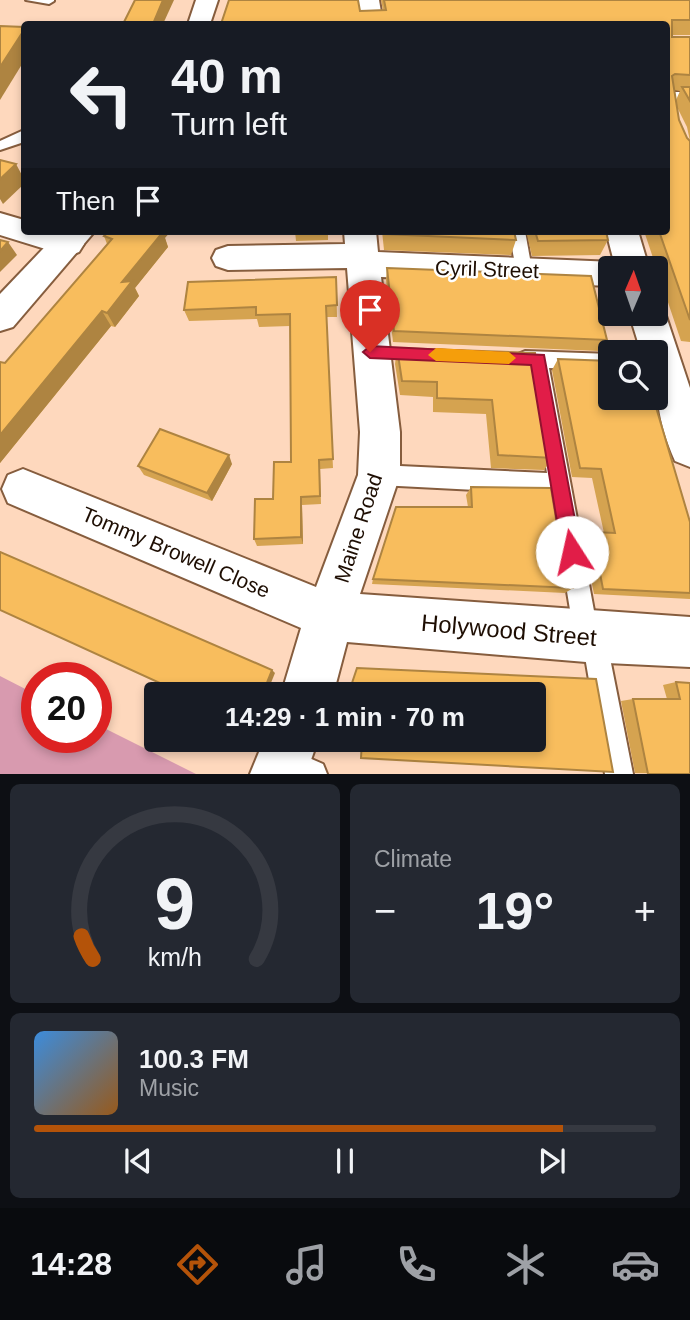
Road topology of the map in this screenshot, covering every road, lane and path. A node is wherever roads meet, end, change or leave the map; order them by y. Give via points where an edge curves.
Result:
1 (31, 0) edge
2 (207, 0) edge
3 (368, 0) edge
4 (49, 1) edge
5 (200, 21) edge
6 (372, 21) edge
7 (670, 96) edge
8 (690, 96) edge
9 (21, 138) edge
10 (0, 146) edge
11 (0, 224) edge
12 (21, 228) edge
13 (518, 235) edge
14 (623, 235) edge
15 (73, 238) edge
16 (362, 250) edge
17 (629, 256) edge
18 (228, 258) dead end
19 (524, 271) junction
20 (598, 274) edge
21 (0, 317) edge
22 (653, 326) edge
23 (511, 358) edge
24 (538, 359) junction
25 (598, 361) edge
26 (670, 365) edge
27 (690, 447) edge
28 (379, 475) junction
29 (560, 484) junction
30 (23, 489) dead end
31 (329, 616) junction
32 (590, 638) junction
33 (690, 642) edge
34 (311, 682) edge
35 (619, 774) edge

1 - 4 lane
2 - 5 street
3 - 6 street
7 - 8 lane
9 - 10 lane
11 - 12 street
13 - 19 lane
14 - 17 street
15 - 21 street
16 - 18 street, Cyril Street
16 - 19 street, Cyril Street
16 - 28 street, Maine Road via 381,352
19 - 20 street, Cyril Street
22 - 26 street
23 - 24 lane
24 - 25 lane
24 - 29 lane
26 - 27 street
28 - 29 lane
28 - 31 street, Maine Road
29 - 32 lane
30 - 31 street, Tommy Browell Close
31 - 32 street, Holywood Street
31 - 34 street, Maine Road
32 - 33 street, Holywood Street
32 - 35 lane

